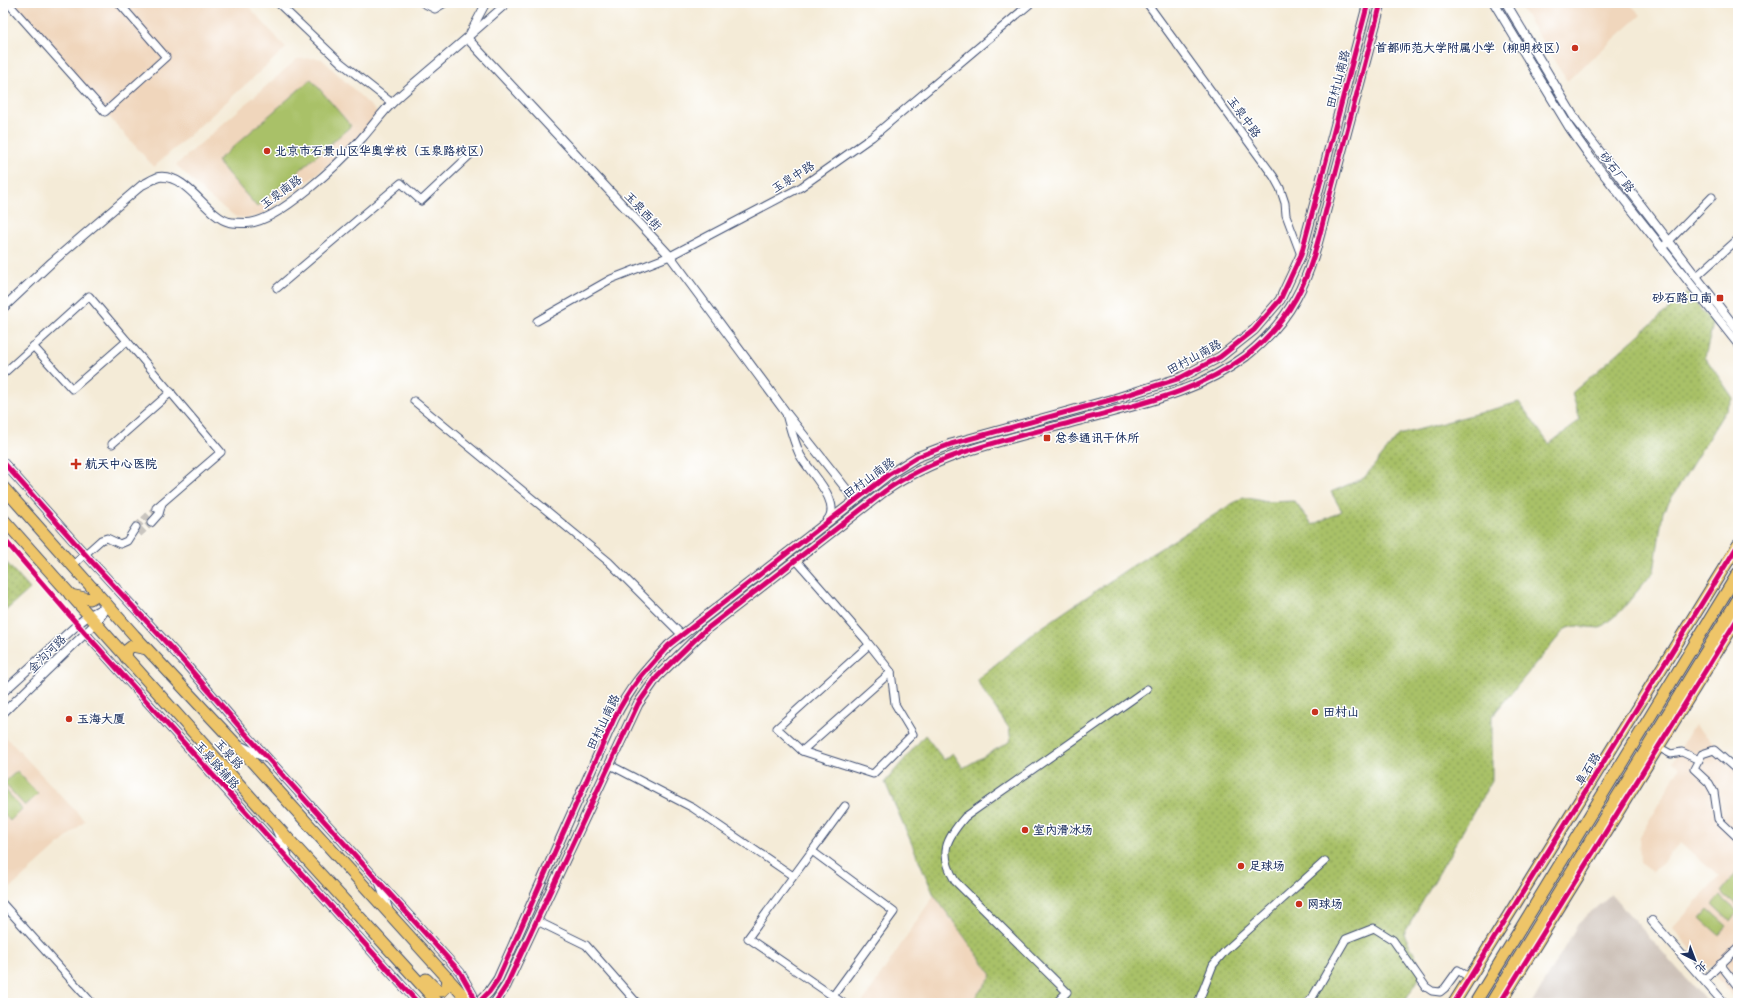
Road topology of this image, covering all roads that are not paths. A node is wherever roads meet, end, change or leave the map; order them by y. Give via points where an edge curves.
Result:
1 (8, 3) edge
2 (119, 3) edge
3 (278, 3) edge
4 (423, 3) edge
5 (445, 3) edge
6 (486, 3) edge
7 (507, 3) edge
8 (1031, 3) edge
9 (1147, 3) edge
10 (1368, 3) edge
11 (1381, 3) edge
12 (1494, 3) edge
13 (1506, 3) edge
14 (467, 38) junction
15 (392, 103) junction
16 (471, 154) dead end
17 (1712, 197) dead end
18 (1738, 240) edge
19 (1668, 241) junction
20 (1662, 248) junction
21 (1301, 255) junction
22 (670, 256) junction
23 (1696, 277) junction
24 (277, 288) dead end
25 (3, 308) edge
26 (536, 321) dead end
27 (1738, 331) edge
28 (127, 341) junction
29 (1738, 344) edge
30 (33, 346) junction
31 (3, 374) edge
32 (171, 392) junction
33 (414, 401) dead end
34 (787, 414) junction
35 (112, 444) dead end
36 (3, 462) edge
37 (3, 486) edge
38 (855, 500) junction
39 (3, 519) edge
40 (151, 523) tunnel mouth
41 (825, 523) junction
42 (7, 526) edge
43 (137, 530) tunnel mouth
44 (1738, 545) edge
45 (85, 554) junction
46 (796, 560) junction
47 (73, 565) junction
48 (1738, 573) edge
49 (95, 589) junction
50 (70, 594) junction
51 (1738, 599) edge
52 (109, 604) junction
53 (1738, 618) edge
54 (92, 620) junction
55 (85, 633) junction
56 (682, 635) junction
57 (869, 645) junction
58 (148, 649) junction
59 (126, 658) junction
60 (891, 672) junction
61 (1147, 689) dead end
62 (3, 692) edge
63 (3, 713) edge
64 (235, 743) junction
65 (1658, 747) junction
66 (802, 751) junction
67 (270, 760) junction
68 (1699, 760) junction
69 (610, 765) junction
70 (1738, 771) edge
71 (845, 806) dead end
72 (273, 822) junction
73 (1738, 838) edge
74 (812, 851) junction
75 (1325, 861) dead end
76 (290, 862) junction
77 (794, 876) junction
78 (379, 880) junction
79 (3, 904) edge
80 (390, 915) junction
81 (1652, 920) dead end
82 (537, 921) junction
83 (1738, 948) edge
84 (392, 951) junction
85 (1720, 964) junction
86 (448, 978) junction
87 (1470, 978) junction
88 (1704, 980) junction
89 (1738, 987) edge
90 (833, 996) junction
91 (92, 1003) edge
92 (418, 1003) edge
93 (438, 1003) edge
94 (470, 1003) edge
95 (473, 1003) edge
96 (478, 1003) edge
97 (494, 1003) edge
98 (637, 1003) edge
99 (843, 1003) edge
100 (1056, 1003) edge
101 (1198, 1003) edge
102 (1307, 1003) edge
103 (1454, 1003) edge
104 (1475, 1003) edge
105 (1491, 1003) edge
106 (1500, 1003) edge
107 (1724, 1003) edge

1 - 2 street via 105,112 166,57
3 - 15 street via 340,62
4 - 5 street via 435,9
6 - 14 street, 玉泉南路
7 - 14 street
8 - 22 street, 玉泉中路 via 872,137 802,187
9 - 21 street, 玉泉中路 via 1274,177 1280,188 1286,215
10 - 21 main road, 田村山南路
11 - 46 main road, 田村山南路 via 1315,252 1296,298 1267,336 1247,355 1222,371 1175,394 974,449 923,468 885,491
12 - 20 street, 砂石厂路 via 1569,127
13 - 19 street, 砂石厂路 via 1577,122
14 - 15 street, 玉泉南路
14 - 22 street, 玉泉西街
15 - 25 street, 玉泉南路 via 329,171 286,206 266,218 248,223 228,222 218,217 186,187 173,179 158,177 142,185
16 - 24 street via 421,201 401,183
17 - 19 street
18 - 23 street
19 - 20 street
19 - 23 street, 砂石厂路
20 - 29 street, 砂石厂路
21 - 38 main road, 田村山南路 via 1280,300 1268,315 1246,338 1208,364 1180,378 1151,388 933,450 893,472
22 - 26 street, 玉泉中路 via 611,280
22 - 34 street, 玉泉西街
23 - 27 street, 砂石厂路
28 - 30 street via 72,389
28 - 30 street via 89,296
28 - 32 street
30 - 31 street
32 - 35 street
32 - 40 street via 221,452 159,506 159,514
33 - 56 street via 609,562
34 - 38 street, 玉泉西街
34 - 41 street via 793,439 801,456 832,505 832,516
36 - 45 street
37 - 47 main road, 玉泉路
38 - 41 main road, 田村山南路
39 - 42 main road, 玉泉路
41 - 56 main road, 田村山南路
42 - 50 main road, 玉泉路
43 - 45 street via 127,542 120,544 107,538
44 - 87 main road, 阜石路
45 - 47 street
45 - 67 street
46 - 57 street
46 - 69 main road, 田村山南路 via 704,631 656,677 638,704
47 - 49 main road, 玉泉路
48 - 104 main road
49 - 50 main road via 95,596 90,599
49 - 52 main road, 玉泉路
50 - 54 main road, 玉泉路
51 - 105 main road
52 - 54 street, 金沟河路
52 - 58 main road, 玉泉路
53 - 65 main road
54 - 55 street, 金沟河路
54 - 59 main road, 玉泉路
54 - 62 street, 金沟河路
55 - 63 street, 金沟河路
55 - 76 street, 玉泉路辅路
56 - 96 main road, 田村山南路 via 644,672 627,693 498,979
57 - 60 street
57 - 66 street via 777,728
58 - 59 main road via 132,646 127,650
58 - 64 main road, 玉泉路
59 - 72 main road, 玉泉路
60 - 66 street
60 - 66 street via 895,704 913,734 873,774
61 - 100 street via 965,817 951,832 945,849 947,868 955,881 1068,992
64 - 67 street
64 - 80 main road, 玉泉路
65 - 68 street via 1670,754 1682,752
65 - 106 main road
67 - 78 street
68 - 70 street via 1702,754 1714,750
68 - 73 street via 1694,769 1709,783 1714,792 1718,819
69 - 77 street via 693,808
69 - 82 main road, 田村山南路
71 - 74 street
72 - 76 street
72 - 84 main road, 玉泉路
74 - 77 street
74 - 90 street via 894,912
75 - 101 street via 1225,951 1213,965
76 - 92 street, 玉泉路辅路
77 - 90 street via 748,938
78 - 80 street
78 - 95 street via 460,972 473,995
79 - 91 street
80 - 86 main road, 玉泉路
81 - 88 street
82 - 97 main road, 田村山南路 via 506,986
82 - 98 street via 586,945
83 - 85 street
84 - 86 main road via 414,964 437,990 442,991 448,986
84 - 93 main road, 玉泉路
85 - 88 street
85 - 89 street
86 - 94 main road, 玉泉路
87 - 102 street via 1458,970 1445,988 1440,992 1432,991 1426,987 1393,940 1374,928 1346,939
87 - 103 main road, 阜石路
88 - 107 street
90 - 99 street

